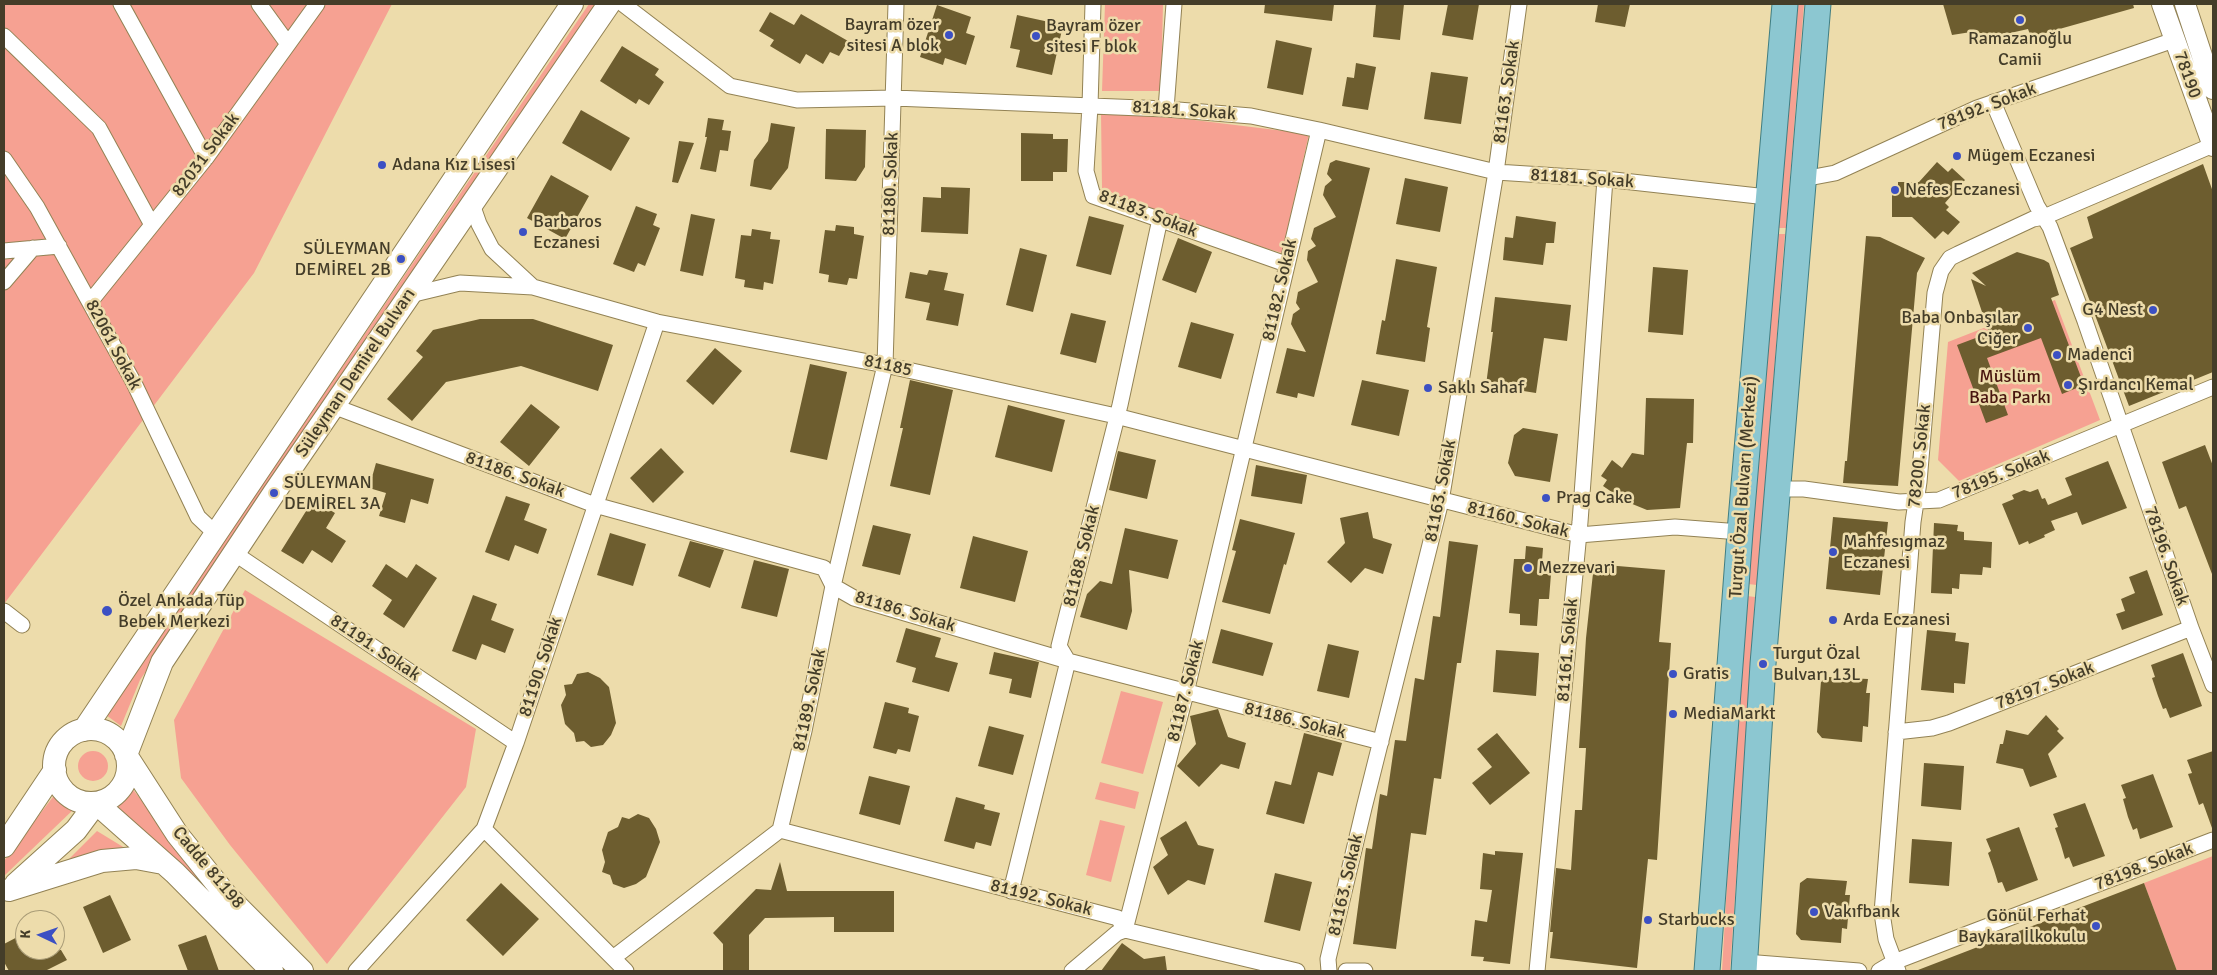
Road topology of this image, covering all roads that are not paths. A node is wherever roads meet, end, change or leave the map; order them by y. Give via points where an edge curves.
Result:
1 (121, 4) edge
2 (259, 4) edge
3 (318, 4) edge
4 (572, 4) edge
5 (609, 4) edge
6 (623, 4) edge
7 (896, 4) edge
8 (1093, 4) edge
9 (1174, 4) edge
10 (1519, 4) edge
11 (1784, 4) edge
12 (1818, 4) edge
13 (2162, 4) edge
14 (2185, 4) edge
15 (4, 36) edge
16 (2174, 40) junction
17 (288, 44) junction
18 (2213, 89) edge
19 (894, 98) junction
20 (1994, 102) junction
21 (1090, 106) junction
22 (1166, 109) junction
23 (1320, 130) junction
24 (2213, 146) edge
25 (206, 158) junction
26 (4, 159) edge
27 (1496, 172) junction
28 (1605, 178) junction
29 (1803, 179) junction
30 (1767, 197) junction
31 (472, 204) junction
32 (2044, 217) junction
33 (1160, 219) junction
34 (152, 225) junction
35 (59, 246) junction
36 (33, 248) junction
37 (4, 251) edge
38 (1286, 264) junction
39 (4, 282) edge
40 (533, 287) junction
41 (410, 295) junction
42 (90, 302) junction
43 (657, 322) junction
44 (885, 365) junction
45 (2213, 387) edge
46 (334, 406) junction
47 (1116, 416) junction
48 (2122, 426) junction
49 (1242, 450) junction
50 (1778, 489) junction
51 (1442, 502) junction
52 (1916, 502) junction
53 (595, 505) junction
54 (1740, 532) junction
55 (215, 533) junction
56 (1579, 535) junction
57 (234, 553) junction
58 (833, 586) junction
59 (4, 611) edge
60 (22, 625) dead end
61 (2190, 628) junction
62 (1068, 661) junction
63 (2213, 685) edge
64 (1186, 693) junction
65 (84, 730) junction
66 (1896, 732) junction
67 (516, 742) junction
68 (1381, 742) junction
69 (126, 755) junction
70 (55, 770) junction
71 (96, 802) junction
72 (484, 829) junction
73 (780, 830) junction
74 (2213, 840) edge
75 (4, 846) edge
76 (164, 863) junction
77 (1012, 891) junction
78 (6, 892) edge
79 (1126, 930) junction
80 (613, 958) junction
81 (1896, 966) edge
82 (1744, 967) edge
83 (272, 971) edge
84 (302, 971) edge
85 (356, 971) edge
86 (626, 971) edge
87 (1072, 971) edge
88 (1297, 971) edge
89 (1328, 971) edge
90 (1346, 971) edge
91 (1365, 971) edge
92 (1537, 971) edge
93 (1707, 971) edge
94 (1859, 971) edge
95 (1879, 971) edge

1 - 25 street
2 - 17 street
3 - 17 street, 82031 Sokak
4 - 55 main road, Süleyman Demirel Bulvarı
5 - 31 main road, Süleyman Demirel Bulvarı
6 - 19 street, 81181. Sokak via 730,86 796,100
7 - 19 street, 81180. Sokak
8 - 21 street
9 - 22 street
10 - 27 street, 81163. Sokak
11 - 30 main road, Turgut Özal Bulvarı (Merkezi)
12 - 29 main road, Turgut Özal Bulvarı (Merkezi)
13 - 16 street, 78190
14 - 18 street, 78190
15 - 34 street via 99,128
16 - 20 street, 78192. Sokak
16 - 24 street, 78190
17 - 25 street, 82031 Sokak
19 - 21 street, 81181. Sokak
19 - 44 street, 81180. Sokak
20 - 29 street, 78192. Sokak via 1834,173
20 - 32 street, 78196. Sokak
21 - 22 street, 81181. Sokak
21 - 33 street, 81183. Sokak via 1086,171 1093,196
22 - 23 street, 81181. Sokak via 1251,116
23 - 27 street, 81181. Sokak
23 - 38 street, 81182. Sokak
24 - 32 street, 78200. Sokak
25 - 34 street, 82031 Sokak
26 - 35 street, 82061 Sokak via 37,206
27 - 28 street, 81181. Sokak
27 - 51 street, 81163. Sokak
28 - 30 street, 81181. Sokak
28 - 56 street, 81161. Sokak
29 - 50 main road, Turgut Özal Bulvarı (Merkezi)
30 - 54 main road, Turgut Özal Bulvarı (Merkezi)
31 - 40 street, 81185 via 492,249
31 - 41 main road, Süleyman Demirel Bulvarı
32 - 48 street, 78196. Sokak
32 - 52 street, 78200. Sokak via 2033,219 1950,258 1941,271 1935,293
33 - 38 street, 81183. Sokak
33 - 47 street, 81188. Sokak
34 - 42 street, 82031 Sokak
35 - 36 street
35 - 42 street, 82061 Sokak
36 - 37 street
36 - 39 street
38 - 49 street, 81182. Sokak
40 - 41 street, 81185 via 460,282
40 - 43 street, 81185
41 - 46 main road, Süleyman Demirel Bulvarı
42 - 55 street, 82061 Sokak via 134,384 198,517
43 - 44 street, 81185
43 - 53 street, 81190. Sokak
44 - 47 street, 81185
44 - 58 street, 81189. Sokak
45 - 48 street, 78195. Sokak
46 - 53 street, 81186. Sokak
46 - 57 main road, Süleyman Demirel Bulvarı
47 - 49 street, 81185
47 - 62 street, 81188. Sokak via 1060,646
48 - 52 street, 78195. Sokak via 1944,499
48 - 61 street, 78196. Sokak
49 - 51 street, 81160. Sokak
49 - 64 street, 81187. Sokak
50 - 52 street, 78195. Sokak
50 - 82 main road, Turgut Özal Bulvarı (Merkezi) via 1763,664
51 - 56 street, 81160. Sokak
51 - 68 street, 81163. Sokak
52 - 66 street, 78200. Sokak
53 - 58 street, 81186. Sokak via 824,568
53 - 67 street, 81190. Sokak
54 - 56 street, 81160. Sokak via 1675,527
54 - 93 main road, Turgut Özal Bulvarı (Merkezi)
55 - 65 main road, Süleyman Demirel Bulvarı
56 - 92 street, 81161. Sokak
57 - 67 street, 81191. Sokak
57 - 69 main road, Süleyman Demirel Bulvarı via 162,662
58 - 62 street, 81186. Sokak via 854,598
58 - 73 street, 81189. Sokak
59 - 60 street
61 - 63 street, 78196. Sokak
61 - 66 street, 78197. Sokak via 1950,723
62 - 64 street, 81186. Sokak
62 - 77 street, 81188. Sokak
64 - 68 street, 81186. Sokak
64 - 79 street, 81187. Sokak
65 - 69 main road via 105,732 114,737
65 - 70 main road via 74,733 58,749
66 - 81 street, 78200. Sokak via 1882,913 1886,939
67 - 72 street, 81190. Sokak
68 - 89 street, 81163. Sokak via 1328,959
69 - 71 main road via 127,776 122,786 115,794
69 - 84 main road, Cadde 81198 via 177,834 220,887
70 - 71 main road via 58,781 69,795 84,802
70 - 75 main road
71 - 76 main road, Cadde 81198
71 - 78 main road via 76,830
72 - 80 street
72 - 85 street, 81190. Sokak
73 - 77 street, 81192. Sokak
73 - 80 street
74 - 81 street, 78198. Sokak
76 - 78 main road via 136,858 102,861
76 - 83 main road, Cadde 81198
77 - 79 street, 81192. Sokak via 1118,918
79 - 87 street via 1117,933
79 - 88 street, 81192. Sokak
80 - 86 street
81 - 95 street, 78198. Sokak
82 - 94 street
90 - 91 street

